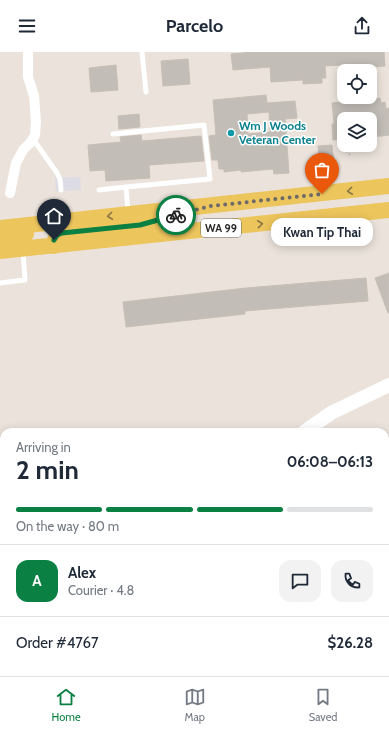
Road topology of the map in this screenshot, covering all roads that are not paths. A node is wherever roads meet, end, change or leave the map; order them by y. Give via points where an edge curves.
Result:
1 (28, 52) edge
2 (142, 52) edge
3 (146, 92) dead end
4 (113, 134) dead end
5 (33, 139) junction
6 (389, 186) edge
7 (126, 187) junction
8 (61, 190) dead end
9 (99, 190) dead end
10 (10, 193) dead end
11 (211, 206) junction
12 (389, 210) edge
13 (129, 214) junction
14 (24, 226) junction
15 (0, 228) edge
16 (0, 240) edge
17 (54, 246) junction
18 (23, 249) junction
19 (0, 252) edge
20 (0, 283) edge
21 (389, 385) edge
22 (310, 428) edge

1 - 5 street via 28,77 34,96 36,122
2 - 3 lane
4 - 7 lane via 204,125 210,179
5 - 8 lane via 57,173
5 - 10 street via 16,163
6 -> 11 main road, WA 99
7 - 9 lane
7 - 13 lane
11 - 13 main road, WA 99
11 - 17 main road via 140,225 62,233 57,235
17 -> 12 main road, WA 99
13 -> 14 main road, WA 99
14 - 15 main road, WA 99
14 - 16 main road via 26,234
17 - 18 main road, WA 99
18 - 19 main road, WA 99
18 - 20 lane via 25,280
21 - 22 street via 331,413

